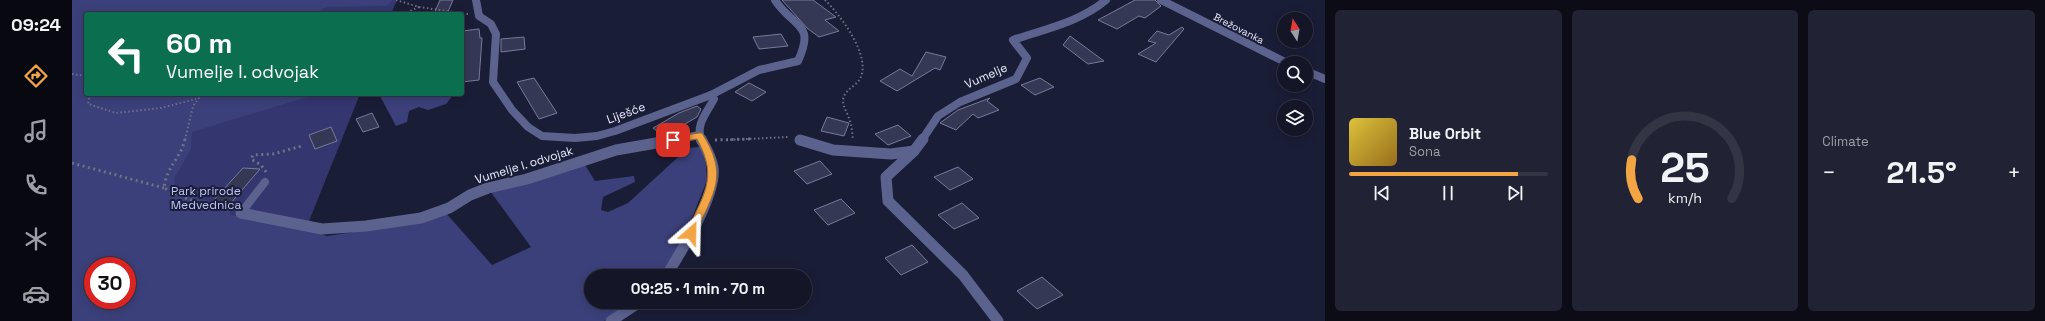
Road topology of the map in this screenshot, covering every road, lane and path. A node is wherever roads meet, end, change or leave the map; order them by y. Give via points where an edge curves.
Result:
1 (396, 0) edge
2 (476, 0) edge
3 (775, 0) edge
4 (825, 0) edge
5 (1106, 0) edge
6 (1161, 0) edge
7 (419, 7) junction
8 (408, 12) edge
9 (452, 12) edge
10 (464, 14) edge
11 (479, 16) junction
12 (1277, 58) edge
13 (72, 74) edge
14 (1313, 74) edge
15 (84, 76) edge
16 (1325, 79) edge
17 (711, 95) junction
18 (90, 96) edge
19 (200, 96) edge
20 (196, 99) junction
21 (701, 138) junction
22 (800, 140) joint
23 (302, 146) dead end
24 (855, 151) junction
25 (914, 151) junction
26 (72, 163) edge
27 (265, 182) joint
28 (164, 188) junction
29 (241, 213) junction
30 (670, 269) edge
31 (629, 309) edge
32 (611, 321) edge
33 (998, 321) edge

1 - 7 path
2 - 11 street
3 - 17 street, Liješće via 805,32 806,42 798,61 759,70
4 - 24 path via 834,8 857,45 864,68 859,81 844,96 843,102 852,126
5 - 25 street, Vumelje via 1077,18 1013,40 1027,58 1016,78 960,102 938,116
6 - 12 street, Brežovanka
7 - 8 path
7 - 9 path
10 - 11 path
11 - 17 street, Liješće via 491,24 496,34 493,82 512,110 528,127 542,136 597,136
13 - 15 path
14 - 16 street
17 - 21 street via 714,99 699,127
18 - 20 path via 88,104 116,113 161,108
19 - 20 path
20 - 28 path via 182,149 165,174
21 - 22 path via 730,141 785,137
21 - 29 street, Vumelje I. odvojak via 616,150 527,179 488,188 449,208 421,218 366,226 322,228
21 - 30 street via 713,167 713,182 697,222
22 - 24 street via 833,150
23 - 27 path via 273,154 253,155 251,160 261,165 267,173
24 - 25 street via 891,154
25 - 33 street, Vumelje via 886,177 888,201 963,275
26 - 28 path
27 - 29 lane
28 - 29 path via 190,200
31 - 32 street

